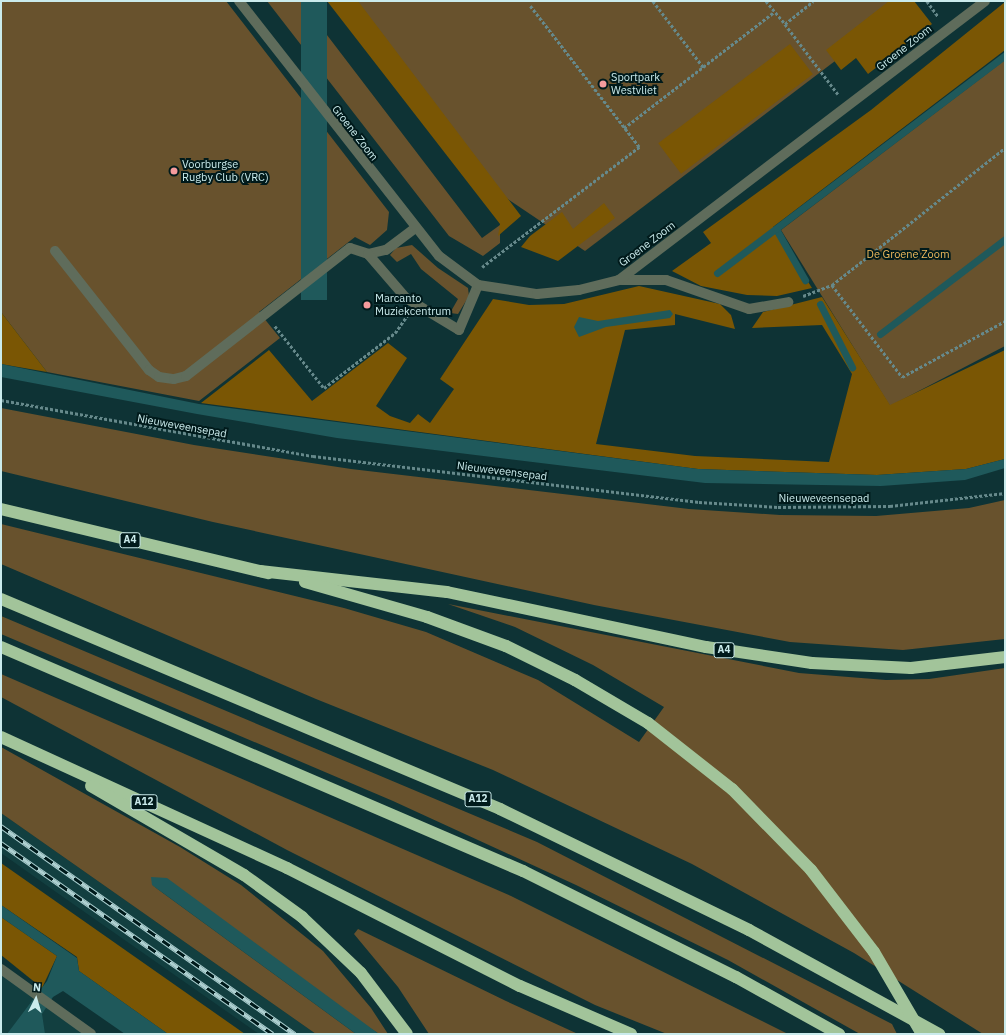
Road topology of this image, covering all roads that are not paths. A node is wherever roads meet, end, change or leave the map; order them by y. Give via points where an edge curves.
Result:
1 (239, 1) edge
2 (985, 1) edge
3 (414, 229) junction
4 (54, 251) dead end
5 (368, 254) junction
6 (619, 280) junction
7 (478, 285) junction
8 (788, 302) road end
9 (1, 509) edge
10 (260, 571) junction
11 (1, 599) edge
12 (1, 647) edge
13 (1005, 657) edge
14 (1, 737) edge
15 (1, 969) edge
16 (91, 1034) edge
17 (407, 1034) edge
18 (631, 1034) edge
19 (839, 1034) edge
20 (922, 1034) edge
21 (939, 1034) edge

1 - 3 street, Groene Zoom
2 - 6 street, Groene Zoom
3 - 5 street via 386,250
3 - 7 street, Groene Zoom via 439,256
4 - 5 street via 149,370 159,378 186,376 350,248
5 - 7 street via 415,304 459,330
6 - 7 street, Groene Zoom via 579,290 537,294
6 - 8 street via 666,280 749,309
9 - 10 highway, A4
10 - 13 highway, A4 via 447,592 706,647 812,663 911,668
10 - 20 highway, A4, bridge via 370,599 506,646 575,680 648,723 732,789 811,870 874,952
11 - 21 highway, A12 via 507,812 749,930
12 - 19 highway via 522,871 736,977
14 - 17 highway, A12 via 180,836 284,902 361,973
14 - 18 highway, A12 via 288,868 520,986
15 - 16 street

